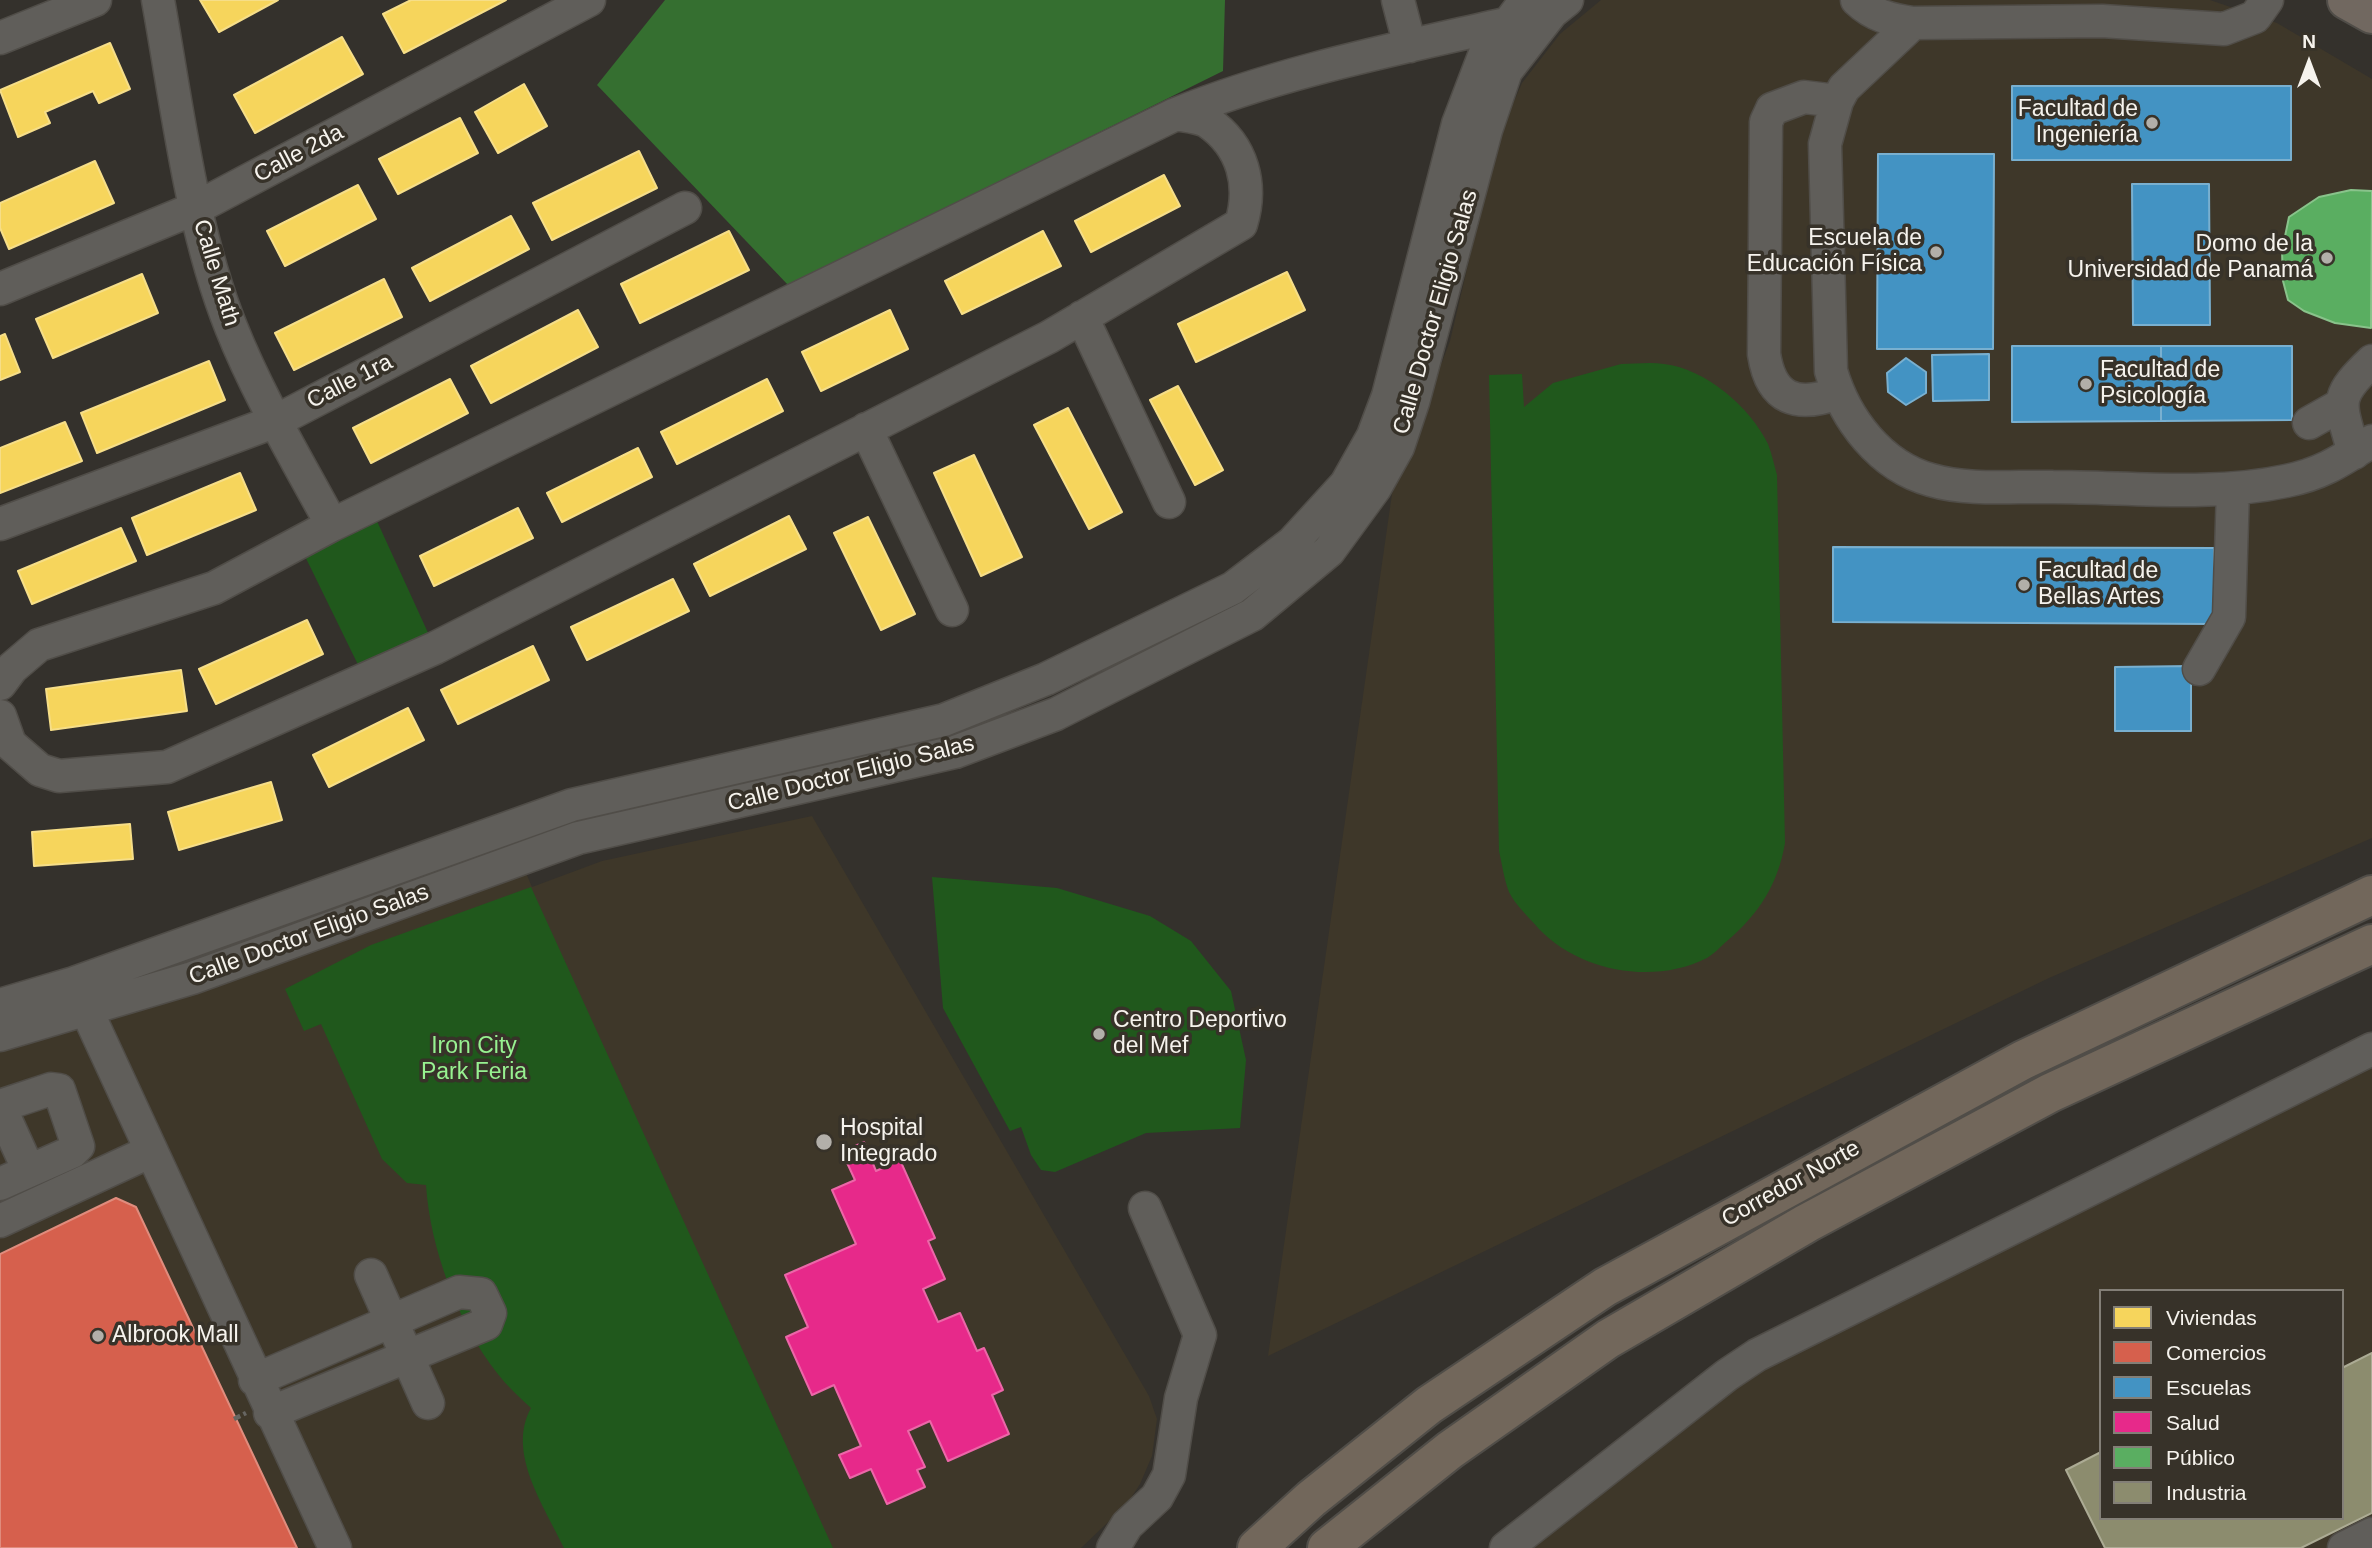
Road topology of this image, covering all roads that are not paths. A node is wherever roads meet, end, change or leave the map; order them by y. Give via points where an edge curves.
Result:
1 (95, 0) edge
2 (158, 0) edge
3 (589, 0) edge
4 (1398, 0) edge
5 (1567, 0) edge
6 (1857, 0) edge
7 (2267, 0) edge
8 (2347, 0) edge
9 (1517, 11) edge
10 (2372, 14) edge
11 (1913, 23) junction
12 (0, 38) edge
13 (1410, 46) junction
14 (1837, 101) junction
15 (1176, 114) junction
16 (196, 208) junction
17 (685, 208) dead end
18 (0, 289) edge
19 (1082, 317) junction
20 (2372, 361) edge
21 (1838, 393) junction
22 (2341, 405) junction
23 (276, 421) junction
24 (2309, 423) dead end
25 (866, 429) junction
26 (2363, 447) edge
27 (2233, 489) junction
28 (1169, 502) dead end
29 (0, 524) edge
30 (332, 526) junction
31 (952, 610) dead end
32 (2199, 669) dead end
33 (0, 684) edge
34 (0, 716) edge
35 (2372, 895) edge
36 (2372, 944) edge
37 (80, 997) junction
38 (0, 1005) edge
39 (0, 1035) edge
40 (2372, 1049) edge
41 (0, 1106) edge
42 (149, 1152) junction
43 (29, 1171) junction
44 (0, 1184) edge
45 (1145, 1208) dead end
46 (0, 1221) edge
47 (371, 1275) dead end
48 (392, 1323) junction
49 (408, 1358) junction
50 (255, 1380) junction
51 (428, 1403) dead end
52 (270, 1413) junction
53 (2372, 1534) edge
54 (335, 1548) edge
55 (1113, 1548) edge
56 (1257, 1548) edge
57 (1327, 1548) edge
58 (1506, 1548) edge
59 (2344, 1548) edge

1 - 12 street
2 - 16 street, Calle Math
3 - 16 street, Calle 2da
4 - 13 street
5 - 37 street, Calle Doctor Eligio Salas via 1552,12 1506,71 1398,447 1375,488 1329,551 1252,615 1056,714 955,752 579,838 192,978
6 - 11 street via 1886,19
7 - 11 street via 2255,17 2224,29 2102,21
8 - 10 main road
9 - 13 street
9 - 37 street, Calle Doctor Eligio Salas via 1484,56 1458,124 1388,396 1373,436 1346,484 1292,543 1233,588 1046,680 944,720 572,804
11 - 14 street via 1862,68
13 - 15 street via 1231,92
14 - 21 street via 1825,144 1831,371
14 - 21 street via 1804,97 1772,109 1766,122 1764,354 1772,383 1786,395 1812,402
15 - 19 street via 1206,121 1230,144 1245,170 1247,205 1241,223
15 - 30 street
16 - 18 street, Calle 2da
16 - 23 street, Calle Math via 230,326
17 - 23 street, Calle 1ra
19 - 25 street
19 - 28 street
20 - 22 street via 2350,382
21 - 27 street via 1861,432 1888,459 1931,480 1978,486
22 - 24 street
22 - 26 street
23 - 29 street, Calle 1ra
23 - 30 street, Calle Math
25 - 31 street
25 - 34 street via 435,648 167,767 59,776 40,770 10,744
26 - 27 street via 2330,469
27 - 32 street via 2229,617
30 - 33 street via 214,588 39,645
35 - 56 highway, Corredor Norte via 2023,1059 1605,1287 1429,1405
36 - 57 highway, Corredor Norte via 2050,1093 1771,1244 1608,1339 1450,1450
37 - 38 street, Calle Doctor Eligio Salas
37 - 39 street, Calle Doctor Eligio Salas
37 - 42 street
40 - 58 street via 1757,1355
41 - 43 street
41 - 43 street via 59,1090 78,1146
42 - 46 street
42 - 50 street
43 - 44 street
45 - 55 street via 1200,1335 1181,1398 1169,1475 1157,1497 1127,1525
47 - 48 street
48 - 49 street
48 - 49 street via 459,1292 481,1294 490,1313 485,1324
48 - 50 street
49 - 51 street
49 - 52 street
50 - 52 street
52 - 54 street
53 - 59 street

